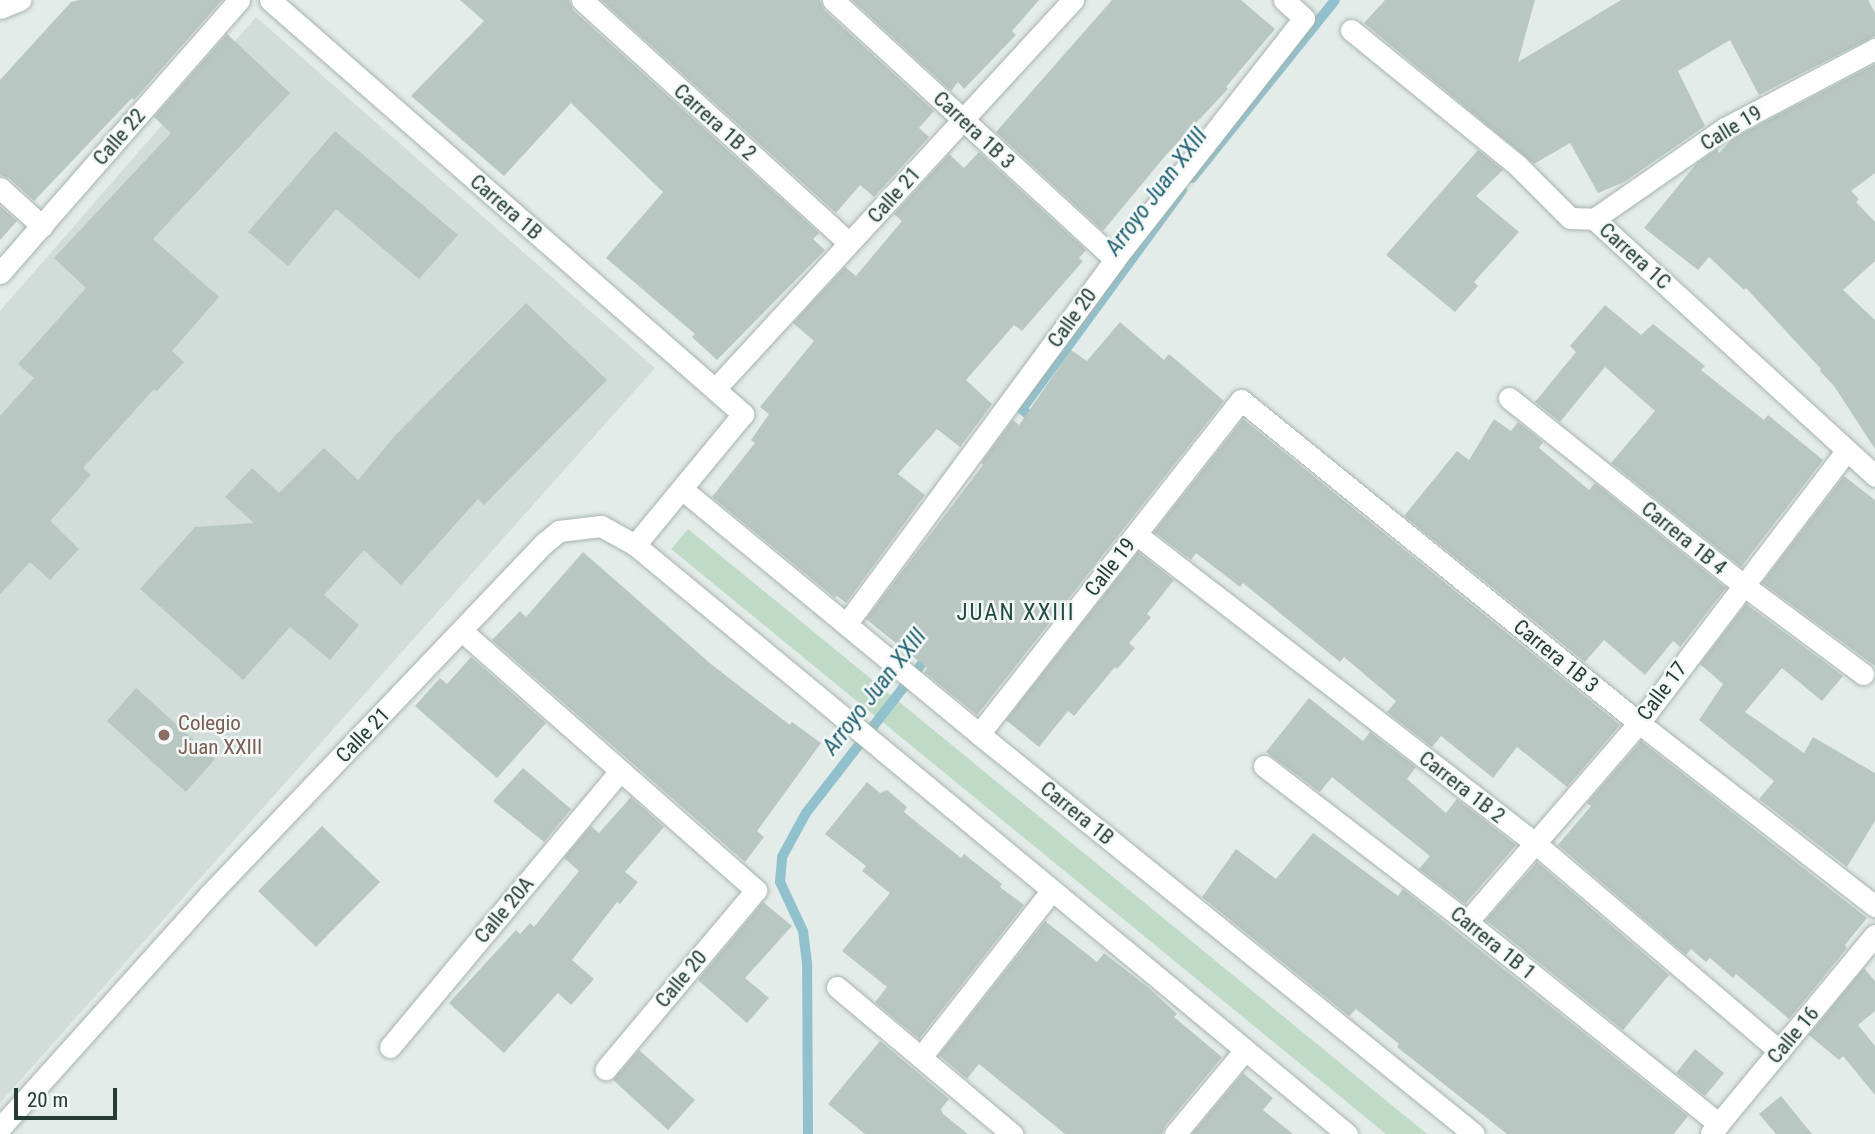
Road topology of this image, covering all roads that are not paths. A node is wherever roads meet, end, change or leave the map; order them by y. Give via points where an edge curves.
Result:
1 (20, 0) edge
2 (239, 0) edge
3 (270, 0) edge
4 (582, 0) edge
5 (832, 0) edge
6 (1072, 0) edge
7 (1284, 0) edge
8 (0, 8) edge
9 (1351, 30) dead end
10 (1875, 49) edge
11 (963, 120) junction
12 (0, 188) edge
13 (1594, 219) junction
14 (42, 226) junction
15 (849, 243) junction
16 (1115, 259) junction
17 (0, 273) edge
18 (715, 389) junction
19 (1509, 398) dead end
20 (1241, 400) joint
21 (1846, 451) junction
22 (1875, 476) edge
23 (682, 489) junction
24 (1136, 534) junction
25 (635, 545) junction
26 (1742, 584) junction
27 (846, 622) junction
28 (462, 631) junction
29 (1863, 674) dead end
30 (1639, 723) junction
31 (979, 734) junction
32 (1264, 766) dead end
33 (619, 772) junction
34 (1535, 843) junction
35 (1052, 890) junction
36 (1875, 906) edge
37 (1467, 922) junction
38 (1875, 935) edge
39 (838, 987) dead end
40 (390, 1047) dead end
41 (1245, 1050) junction
42 (1779, 1051) junction
43 (921, 1057) junction
44 (606, 1069) dead end
45 (0, 1128) edge
46 (1715, 1129) edge
47 (1012, 1134) edge
48 (1175, 1134) edge
49 (1347, 1134) edge
50 (1474, 1134) edge

1 - 8 street
2 - 14 street, Calle 22
3 - 18 street, Carrera 1B
4 - 15 street, Carrera 1B 2
5 - 11 street, Carrera 1B 3
6 - 11 street, Calle 21
7 - 16 street, Calle 20 via 1304,18
9 - 13 street, Carrera 1C via 1517,165 1570,218
10 - 13 street, Calle 19 via 1725,128
11 - 15 street, Calle 21
11 - 16 street, Carrera 1B 3
12 - 14 street
13 - 21 street, Carrera 1C
14 - 17 street, Calle 22
15 - 18 street, Calle 21
16 - 27 street, Calle 20
18 - 23 street, Carrera 1B via 743,414
19 - 26 street, Carrera 1B 4
20 - 24 street, Calle 19
20 - 30 street, Carrera 1B 3
21 - 22 street, Carrera 1C
21 - 26 street, Calle 17
23 - 25 street
23 - 27 street, Carrera 1B
24 - 31 street, Calle 19
24 - 34 street, Carrera 1B 2
25 - 28 street, Calle 21 via 601,526 559,531
25 - 35 street
26 - 29 street, Carrera 1B 4
26 - 30 street, Calle 17
27 - 31 street, Carrera 1B
28 - 33 street
28 - 45 street, Calle 21 via 208,896
30 - 34 street, Calle 17
30 - 36 street, Carrera 1B 3
31 - 50 street, Carrera 1B
32 - 37 street, Carrera 1B 1
33 - 40 street, Calle 20A
33 - 44 street, Calle 20 via 756,890
34 - 37 street, Calle 17
34 - 42 street, Carrera 1B 2
35 - 41 street
35 - 43 street
37 - 46 street, Carrera 1B 1
38 - 42 street, Calle 16
39 - 43 street
41 - 48 street
41 - 49 street
42 - 46 street, Calle 16
43 - 47 street

